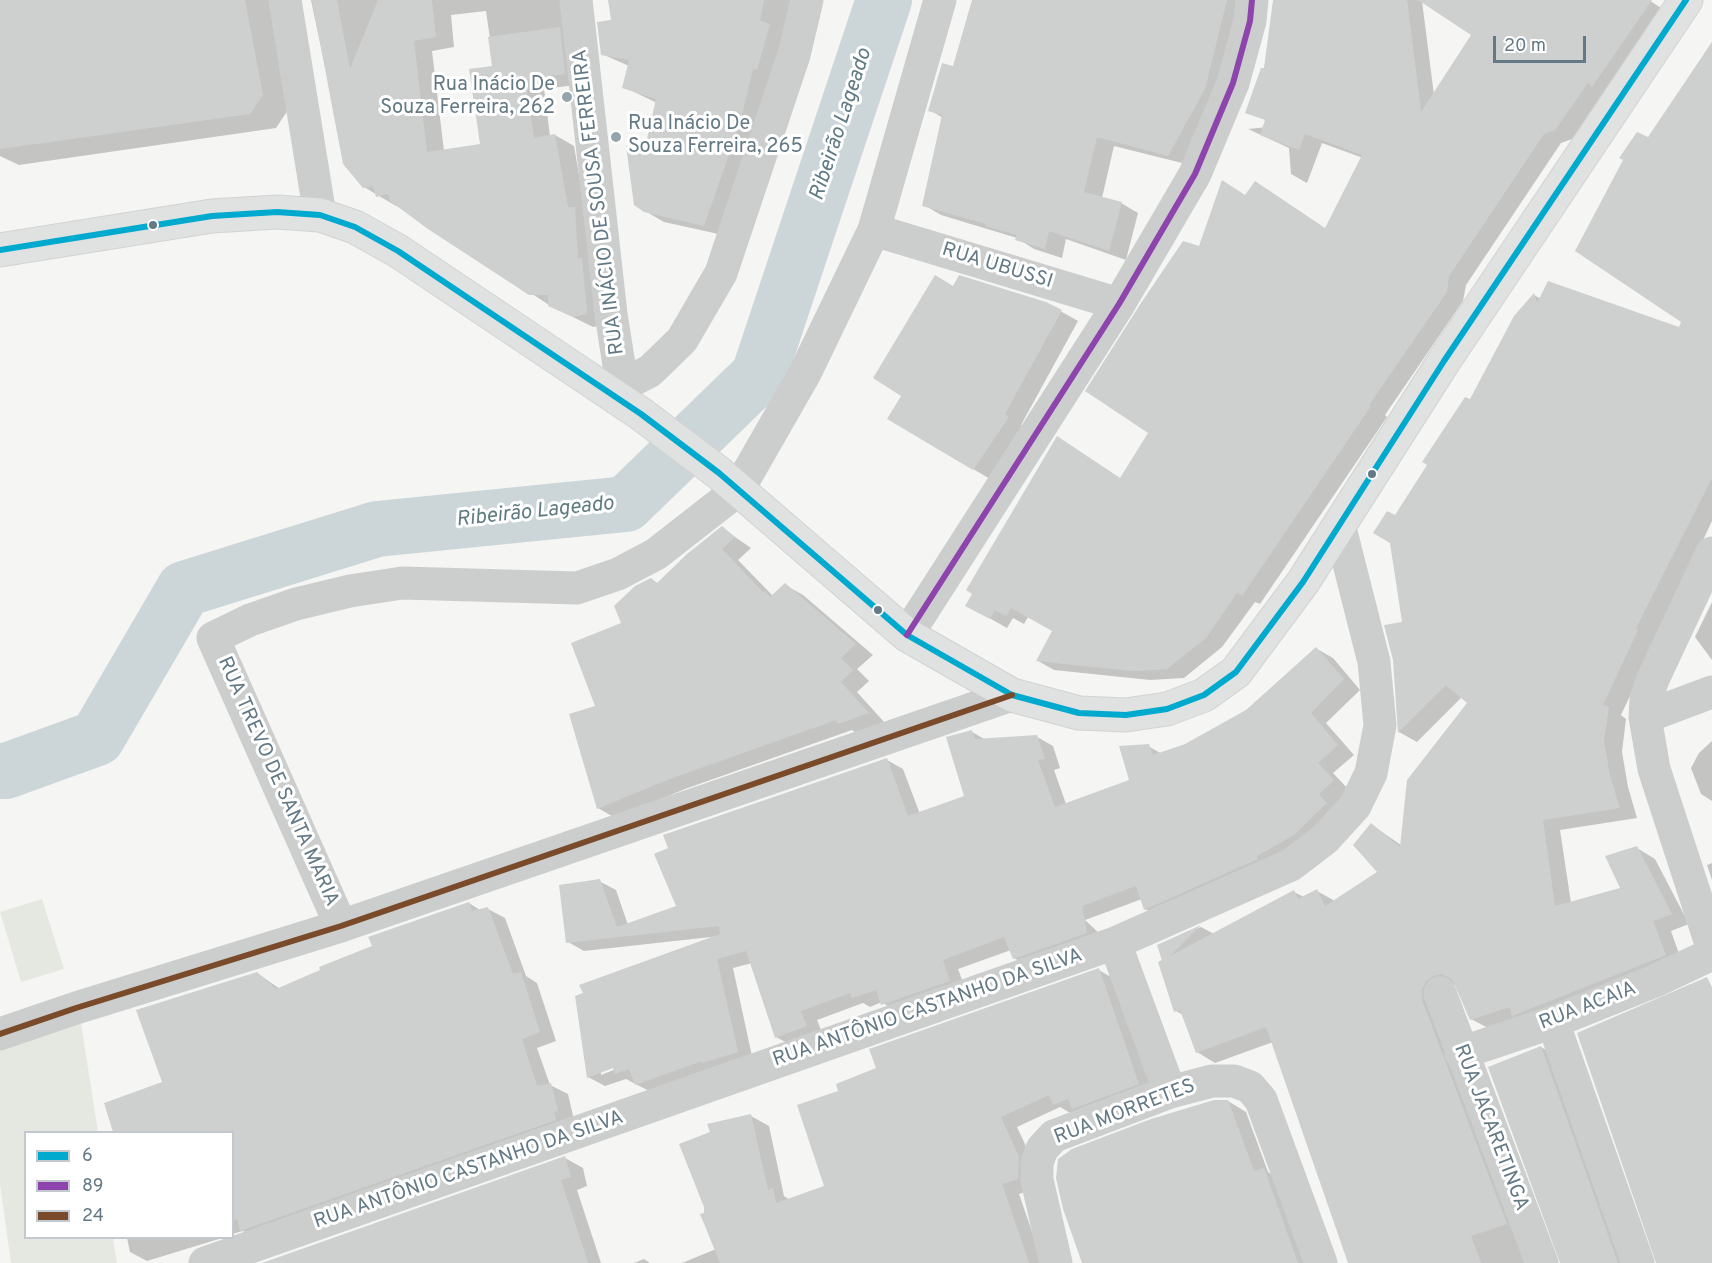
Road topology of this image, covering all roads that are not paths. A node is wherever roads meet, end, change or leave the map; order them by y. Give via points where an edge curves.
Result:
1 (285, 0) edge
2 (576, 0) edge
3 (807, 0) edge
4 (940, 0) edge
5 (1252, 0) edge
6 (1686, 0) edge
7 (320, 215) junction
8 (874, 230) junction
9 (0, 250) edge
10 (1119, 304) junction
11 (629, 401) junction
12 (729, 482) junction
13 (1340, 528) junction
14 (1712, 553) edge
15 (907, 635) junction
16 (1712, 692) edge
17 (1012, 695) junction
18 (1645, 717) junction
19 (341, 926) junction
20 (1115, 943) junction
21 (1712, 947) edge
22 (1712, 954) edge
23 (1440, 993) dead end
24 (1553, 1022) junction
25 (0, 1034) edge
26 (1461, 1053) junction
27 (1170, 1092) junction
28 (205, 1263) edge
29 (1056, 1263) edge
30 (1321, 1263) edge
31 (1542, 1263) edge
32 (1638, 1263) edge

1 - 7 street
2 - 11 street, RUA INÁCIO DE SOUSA FERREIRA via 612,314
3 - 11 street via 794,55 721,273 682,340 650,371
4 - 8 street
5 - 10 street via 1233,83 1195,174
6 - 13 main road via 1444,361
7 - 9 main road via 277,212 212,216
7 - 11 main road via 355,227 398,251
8 - 10 street, RUA UBUSSI
8 - 12 street via 805,373
10 - 15 street
11 - 12 main road
12 - 15 main road
12 - 19 street, RUA TREVO DE SANTA MARIA via 656,554 618,574 578,588 402,583 296,604 213,638
13 - 17 main road via 1236,672 1204,695 1167,709 1126,715 1079,713
13 - 20 street, RUA ANTÔNIO CASTANHO DA SILVA via 1374,662 1380,725 1371,773 1355,806 1325,839 1291,864
14 - 18 street via 1653,679
15 - 17 main road
16 - 18 street
17 - 19 street
18 - 21 street via 1654,769
19 - 25 street
20 - 27 street
20 - 28 street, RUA ANTÔNIO CASTANHO DA SILVA
22 - 24 street, RUA ACAIA
23 - 26 street, RUA JACARETINGA
24 - 26 street, RUA ACAIA
24 - 32 street
26 - 31 street, RUA JACARETINGA
27 - 29 street, RUA MORRETES via 1054,1136 1042,1149 1037,1179
27 - 30 street, RUA MORRETES via 1212,1081 1234,1081 1250,1087 1261,1100

